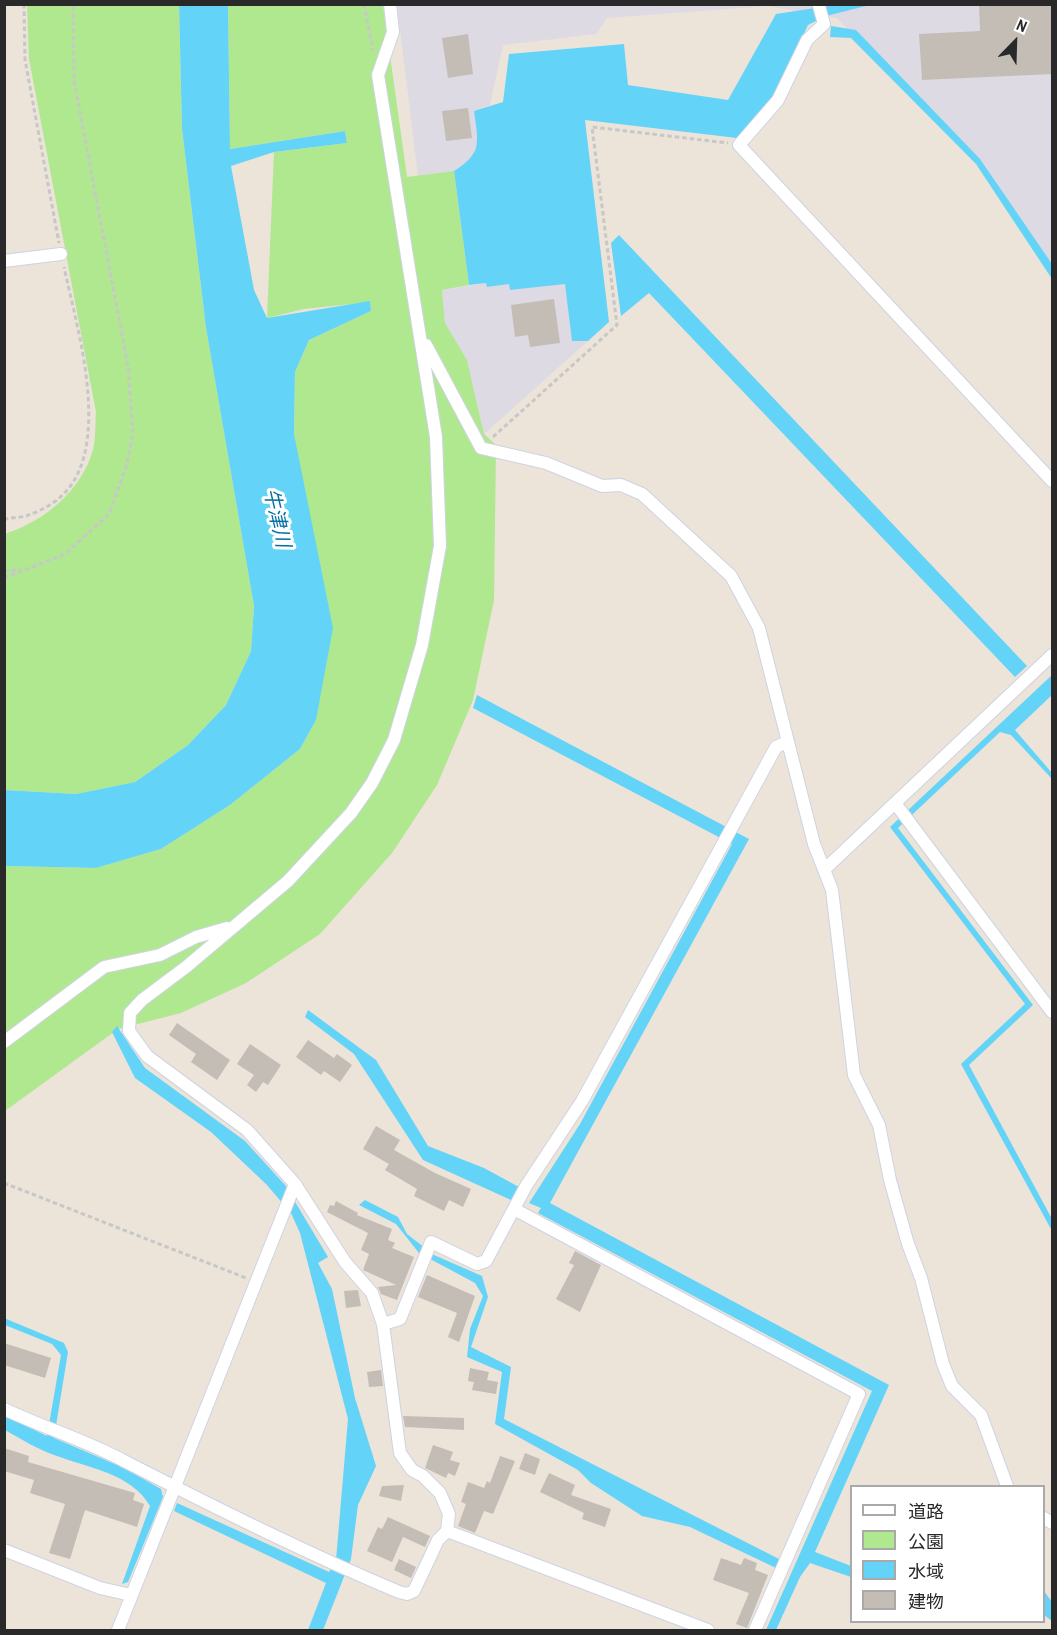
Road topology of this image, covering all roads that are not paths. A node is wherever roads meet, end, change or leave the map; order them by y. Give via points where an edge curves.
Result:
1 (390, 4) edge
2 (819, 6) dead end
3 (61, 254) road end
4 (4, 261) edge
5 (421, 336) junction
6 (1053, 482) edge
7 (1053, 655) edge
8 (788, 742) junction
9 (902, 812) junction
10 (825, 868) junction
11 (231, 927) junction
12 (1053, 1012) edge
13 (4, 1042) edge
14 (295, 1184) junction
15 (514, 1209) junction
16 (383, 1324) junction
17 (4, 1409) edge
18 (1007, 1485) edge
19 (175, 1489) junction
20 (447, 1531) junction
21 (4, 1550) edge
22 (131, 1595) junction
23 (118, 1630) edge
24 (708, 1630) edge
25 (754, 1630) edge

1 - 5 street via 393,32 378,75
2 - 6 street via 824,24 807,40 778,100 739,145
3 - 4 street
5 - 8 street via 481,448 546,463 602,486 621,485 642,494 730,576 759,628
5 - 11 street via 436,437 440,546 422,645 394,740 351,813 288,881
7 - 9 street
8 - 10 street via 814,844
8 - 15 street via 776,747 582,1101
9 - 10 street
9 - 12 street
10 - 18 street via 832,890 854,1075 879,1125 893,1191 943,1364 952,1386 981,1415
11 - 13 street via 196,937 160,955 104,967
11 - 14 street via 142,1000 130,1013 129,1031 147,1056 247,1130
14 - 16 street via 345,1262 372,1293
14 - 19 street
15 - 16 street via 486,1261 477,1264 431,1242 400,1318
15 - 25 street via 859,1394
16 - 20 street via 400,1452 412,1470 440,1493 449,1514
17 - 19 street via 125,1461
19 - 20 street via 330,1563 407,1594 414,1591 438,1540
19 - 22 street
20 - 24 street
21 - 22 street
22 - 23 street

